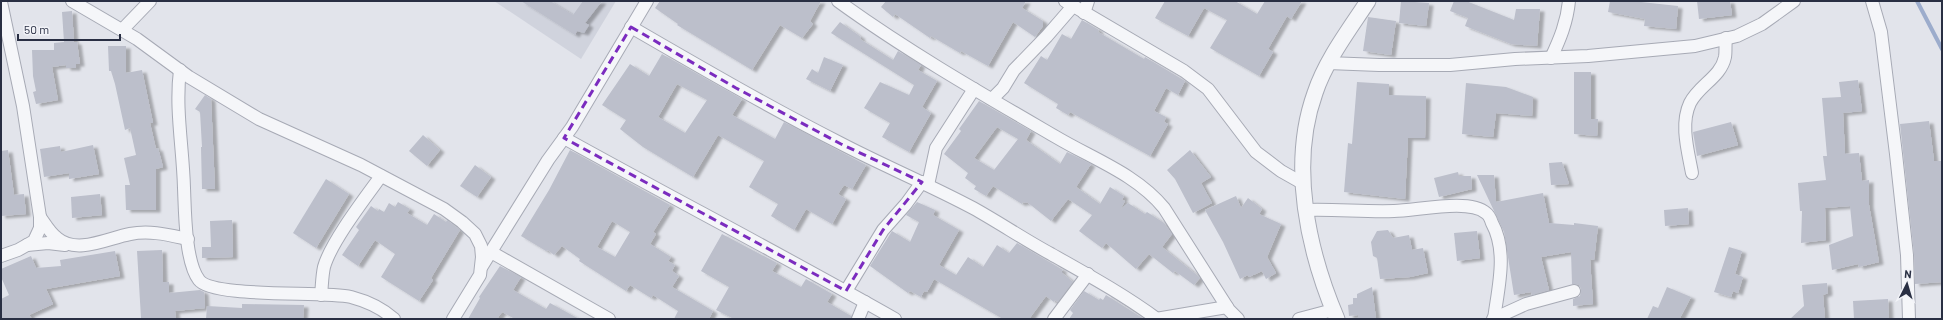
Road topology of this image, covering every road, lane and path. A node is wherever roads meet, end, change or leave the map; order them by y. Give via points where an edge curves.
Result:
1 (72, 1) edge
2 (135, 1) edge
3 (150, 1) edge
4 (647, 1) edge
5 (838, 1) edge
6 (1088, 1) edge
7 (1368, 1) edge
8 (1569, 1) edge
9 (1794, 1) edge
10 (1872, 1) edge
11 (1, 2) edge
12 (1069, 4) edge
13 (1084, 13) junction
14 (137, 14) junction
15 (631, 27) junction
16 (122, 30) junction
17 (1726, 38) junction
18 (1551, 58) junction
19 (1328, 63) junction
20 (180, 70) junction
21 (974, 89) junction
22 (992, 99) junction
23 (564, 138) junction
24 (1692, 173) dead end
25 (381, 176) junction
26 (925, 183) junction
27 (1304, 184) junction
28 (1306, 210) junction
29 (40, 216) junction
30 (188, 238) junction
31 (27, 244) junction
32 (68, 245) junction
33 (491, 252) junction
34 (1, 256) edge
35 (481, 267) junction
36 (1088, 274) junction
37 (846, 291) junction
38 (1574, 291) dead end
39 (320, 295) junction
40 (865, 302) junction
41 (1227, 307) junction
42 (1335, 315) edge
43 (394, 319) edge
44 (453, 319) edge
45 (609, 319) edge
46 (858, 319) edge
47 (895, 319) edge
48 (1054, 319) edge
49 (1157, 319) edge
50 (1238, 319) edge
51 (1299, 319) edge
52 (1494, 319) edge
53 (1909, 319) edge

1 - 16 street
2 - 14 street
3 - 14 street
4 - 15 street
5 - 21 street
6 - 13 street
7 - 19 street
8 - 18 street via 1562,35
9 - 17 street via 1762,24 1737,36
10 - 53 street via 1881,32 1896,154 1907,255
11 - 29 street via 23,106
12 - 13 street
12 - 22 street via 1048,36 1014,70 1003,88
13 - 27 street via 1184,71 1208,89 1256,152
14 - 16 street
15 - 23 street
15 - 26 street via 736,88 841,144
16 - 20 street
17 - 18 street via 1694,46
17 - 24 street via 1725,57 1720,70 1698,91 1690,104 1685,124
18 - 19 street via 1450,65 1379,66
19 - 27 street via 1307,120
20 - 25 street via 260,119
20 - 30 street via 179,123
21 - 22 street
21 - 26 street via 936,148
22 - 41 street via 1061,140 1119,170 1155,198
23 - 33 street
23 - 37 street
25 - 35 street via 444,209 462,222 475,234 481,246
25 - 39 street via 331,252 324,267
26 - 36 street
26 - 37 street via 883,230
27 - 28 street
28 - 42 street
28 - 52 street via 1394,212 1446,206 1475,207 1487,213 1495,229 1500,250 1499,288
29 - 31 street via 38,233 34,241
29 - 32 street via 57,238
30 - 32 street via 151,232 84,245
30 - 39 street via 194,271 199,281 208,286 230,290
31 - 32 street
31 - 34 street
33 - 35 street
33 - 45 street
35 - 44 street via 480,275
36 - 48 street
36 - 49 street via 1130,299
37 - 40 street
38 - 52 street via 1526,304
39 - 43 street via 351,297 379,308
40 - 46 street
40 - 47 street
41 - 49 street
41 - 50 street
42 - 51 street

